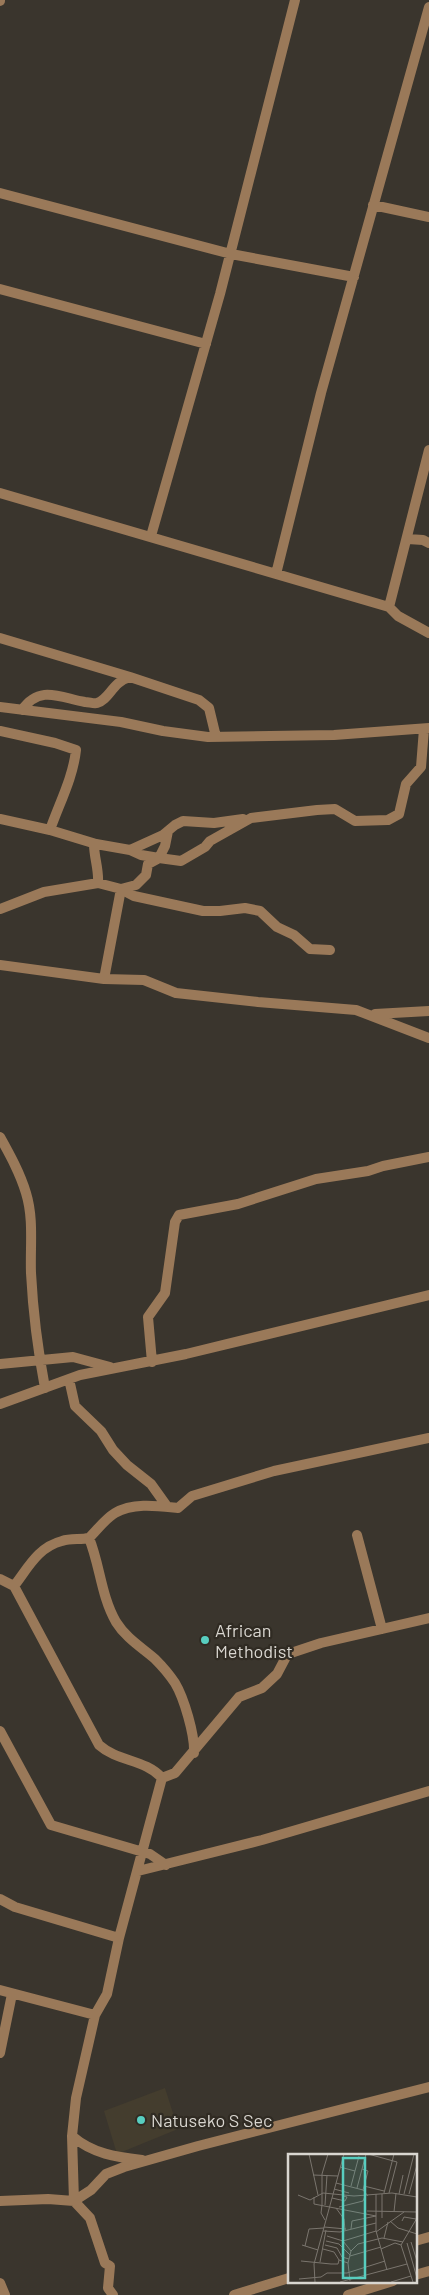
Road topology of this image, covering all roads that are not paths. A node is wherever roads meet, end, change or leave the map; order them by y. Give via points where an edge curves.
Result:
1 (295, 0) edge
2 (429, 7) edge
3 (0, 193) edge
4 (373, 205) junction
5 (429, 217) edge
6 (231, 254) junction
7 (354, 277) junction
8 (0, 289) edge
9 (206, 344) junction
10 (429, 450) edge
11 (0, 493) edge
12 (151, 536) junction
13 (408, 539) junction
14 (429, 543) edge
15 (276, 574) junction
16 (389, 608) junction
17 (429, 633) edge
18 (0, 638) edge
19 (130, 677) junction
20 (0, 707) edge
21 (22, 710) junction
22 (427, 729) edge
23 (0, 730) edge
24 (216, 737) junction
25 (251, 818) junction
26 (0, 819) edge
27 (50, 830) junction
28 (168, 831) junction
29 (94, 844) junction
30 (130, 850) junction
31 (159, 858) junction
32 (98, 883) junction
33 (121, 889) junction
34 (0, 909) edge
35 (330, 950) dead end
36 (0, 965) edge
37 (104, 978) junction
38 (429, 1011) edge
39 (371, 1015) junction
40 (429, 1038) edge
41 (0, 1137) edge
42 (429, 1157) edge
43 (429, 1295) edge
44 (40, 1359) junction
45 (152, 1362) junction
46 (0, 1364) edge
47 (113, 1368) junction
48 (69, 1379) junction
49 (45, 1388) junction
50 (0, 1404) edge
51 (429, 1438) edge
52 (166, 1506) junction
53 (357, 1535) dead end
54 (89, 1538) junction
55 (0, 1578) edge
56 (14, 1586) junction
57 (429, 1618) edge
58 (382, 1629) junction
59 (1, 1733) edge
60 (194, 1752) junction
61 (162, 1778) junction
62 (429, 1791) edge
63 (143, 1852) junction
64 (166, 1865) junction
65 (138, 1871) junction
66 (0, 1899) edge
67 (119, 1938) junction
68 (0, 1990) edge
69 (12, 1994) junction
70 (94, 2015) junction
71 (0, 2053) edge
72 (429, 2087) edge
73 (72, 2136) junction
74 (148, 2160) junction
75 (0, 2201) edge
76 (74, 2201) junction
77 (429, 2237) edge
78 (416, 2241) edge
79 (429, 2271) edge
80 (416, 2275) edge
81 (288, 2278) edge
82 (0, 2283) edge
83 (381, 2283) edge
84 (5, 2295) edge
85 (113, 2295) edge
86 (234, 2295) edge
87 (348, 2295) edge

1 - 6 street
2 - 4 street
3 - 6 street
4 - 5 street
4 - 7 street
6 - 7 street
6 - 9 street
7 - 15 street
8 - 9 street
9 - 12 street
10 - 13 street
11 - 12 street
12 - 15 street
13 - 14 street
13 - 16 street
15 - 16 street
16 - 17 street
18 - 19 street
19 - 21 street via 120,680 105,698 96,703 44,694 28,701
19 - 24 street via 198,700 209,708
20 - 21 street
21 - 24 street
22 - 24 street
22 - 25 street via 421,767 406,784 401,811 395,817 355,821 334,809
23 - 27 street via 76,750 66,789
25 - 28 street via 214,823 183,821
25 - 31 street via 181,861
26 - 27 street
27 - 29 street
28 - 30 street
28 - 31 street
29 - 30 street
29 - 32 street
30 - 31 street
31 - 33 street via 148,864 146,875 136,885
32 - 33 street
32 - 34 street via 44,892
33 - 35 street via 134,896 188,909 220,911 245,908 260,911 310,949
33 - 37 street
36 - 37 street
37 - 39 street via 144,980 176,992 356,1010
38 - 39 street
39 - 40 street
41 - 44 street via 26,1194 32,1229 31,1276
42 - 45 street via 316,1179 238,1204 179,1215 165,1293 148,1317
43 - 45 street
44 - 46 street
44 - 47 street via 72,1357
44 - 49 street
45 - 47 street
47 - 48 street
48 - 49 street
48 - 52 street via 74,1406 101,1431 127,1465 150,1484
49 - 50 street
51 - 52 street via 274,1471 192,1496 178,1508
52 - 54 street via 122,1509
53 - 58 street
54 - 56 street via 64,1540 44,1549
54 - 60 street via 110,1612 130,1639 154,1658 175,1683 194,1740
55 - 56 street
56 - 61 street via 99,1745 109,1753 153,1768
57 - 58 street
58 - 60 street via 291,1653 277,1674 262,1688 239,1697
59 - 63 street via 51,1825
60 - 61 street via 175,1773
61 - 63 street
62 - 64 street
63 - 64 street
63 - 65 street
64 - 65 street
65 - 67 street
66 - 67 street via 16,1907
67 - 70 street via 107,1994
68 - 69 street
69 - 70 street
69 - 71 street
70 - 73 street via 76,2098
72 - 74 street
73 - 74 street via 101,2153
73 - 76 street
74 - 76 street via 106,2174 91,2190
75 - 76 street
76 - 85 street via 90,2218 105,2263 110,2266 108,2288
77 - 78 street
79 - 80 street
81 - 86 street
82 - 84 street
83 - 87 street

